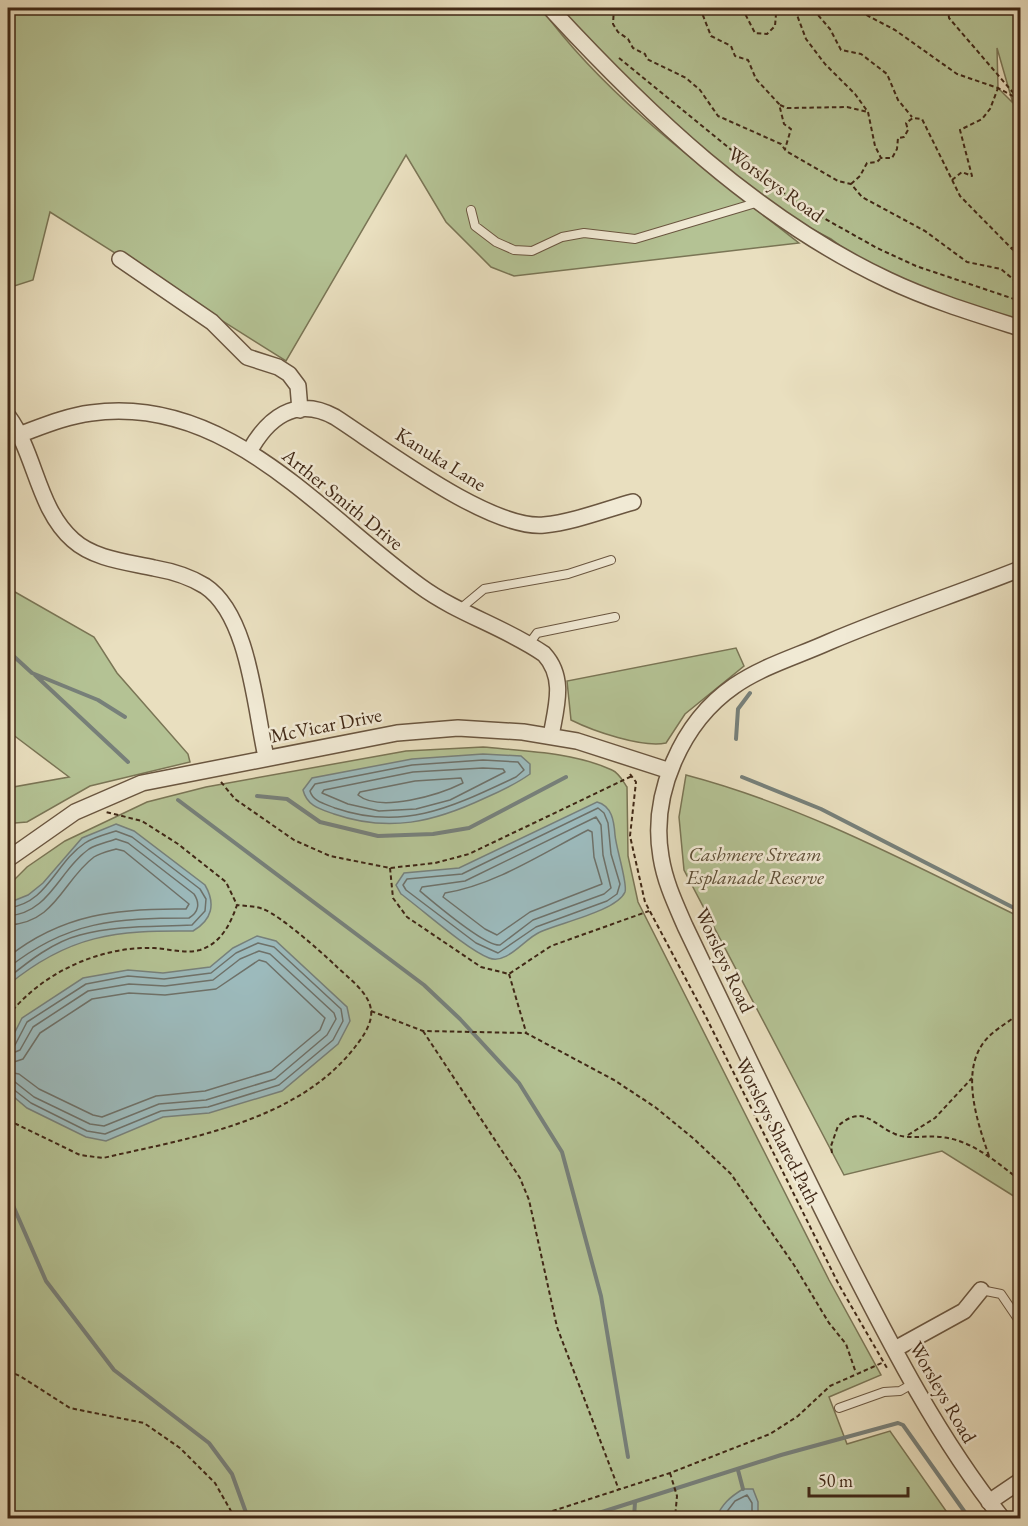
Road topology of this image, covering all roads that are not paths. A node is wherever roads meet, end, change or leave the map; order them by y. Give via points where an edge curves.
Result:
1 (550, 8) edge
2 (760, 202) junction
3 (471, 210) dead end
4 (120, 259) dead end
5 (1020, 328) edge
6 (300, 410) junction
7 (8, 416) edge
8 (21, 434) junction
9 (249, 452) junction
10 (633, 502) dead end
11 (611, 560) dead end
12 (1020, 568) edge
13 (460, 609) junction
14 (615, 617) dead end
15 (529, 644) junction
16 (551, 736) junction
17 (266, 757) junction
18 (670, 771) junction
19 (10, 851) edge
20 (981, 1290) joint
21 (1020, 1322) edge
22 (895, 1349) junction
23 (909, 1386) junction
24 (839, 1408) dead end
25 (1020, 1481) edge
26 (989, 1502) junction
27 (1002, 1518) edge

1 - 2 street, Worsleys Road via 672,132
2 - 3 lane via 635,239 584,233 562,237 532,251 514,250 496,242 476,226
2 - 5 street, Worsleys Road via 825,246 888,280
4 - 6 street via 212,322 247,357 289,374 298,386
6 - 9 street, Kanuka Lane via 272,420 261,430
6 - 10 street, Kanuka Lane via 328,413 457,495 514,523 544,525
7 - 8 street
8 - 9 street, Arther Smith Drive via 88,413 148,412 196,426
8 - 17 street via 51,512 73,540 97,555 179,573 206,586 227,609 242,640
9 - 13 street, Arther Smith Drive via 420,586
11 - 13 lane via 568,574 484,589
12 - 18 street, Worsleys Road via 852,632 744,680 708,709 680,748
13 - 15 street, Arther Smith Drive
14 - 15 lane via 537,633
15 - 16 street, Arther Smith Drive via 551,662 557,677
16 - 17 street, McVicar Drive via 493,729 429,729
16 - 18 street, McVicar Drive via 604,748
17 - 19 street, McVicar Drive via 168,776 120,791 75,812
18 - 22 street, Worsleys Road via 663,793 659,834 672,896 769,1103
20 - 21 lane via 1001,1294
20 - 22 street via 964,1311
22 - 23 street, Worsleys Road
23 - 24 lane
23 - 26 street, Worsleys Road
25 - 26 street
26 - 27 street, Worsleys Road

